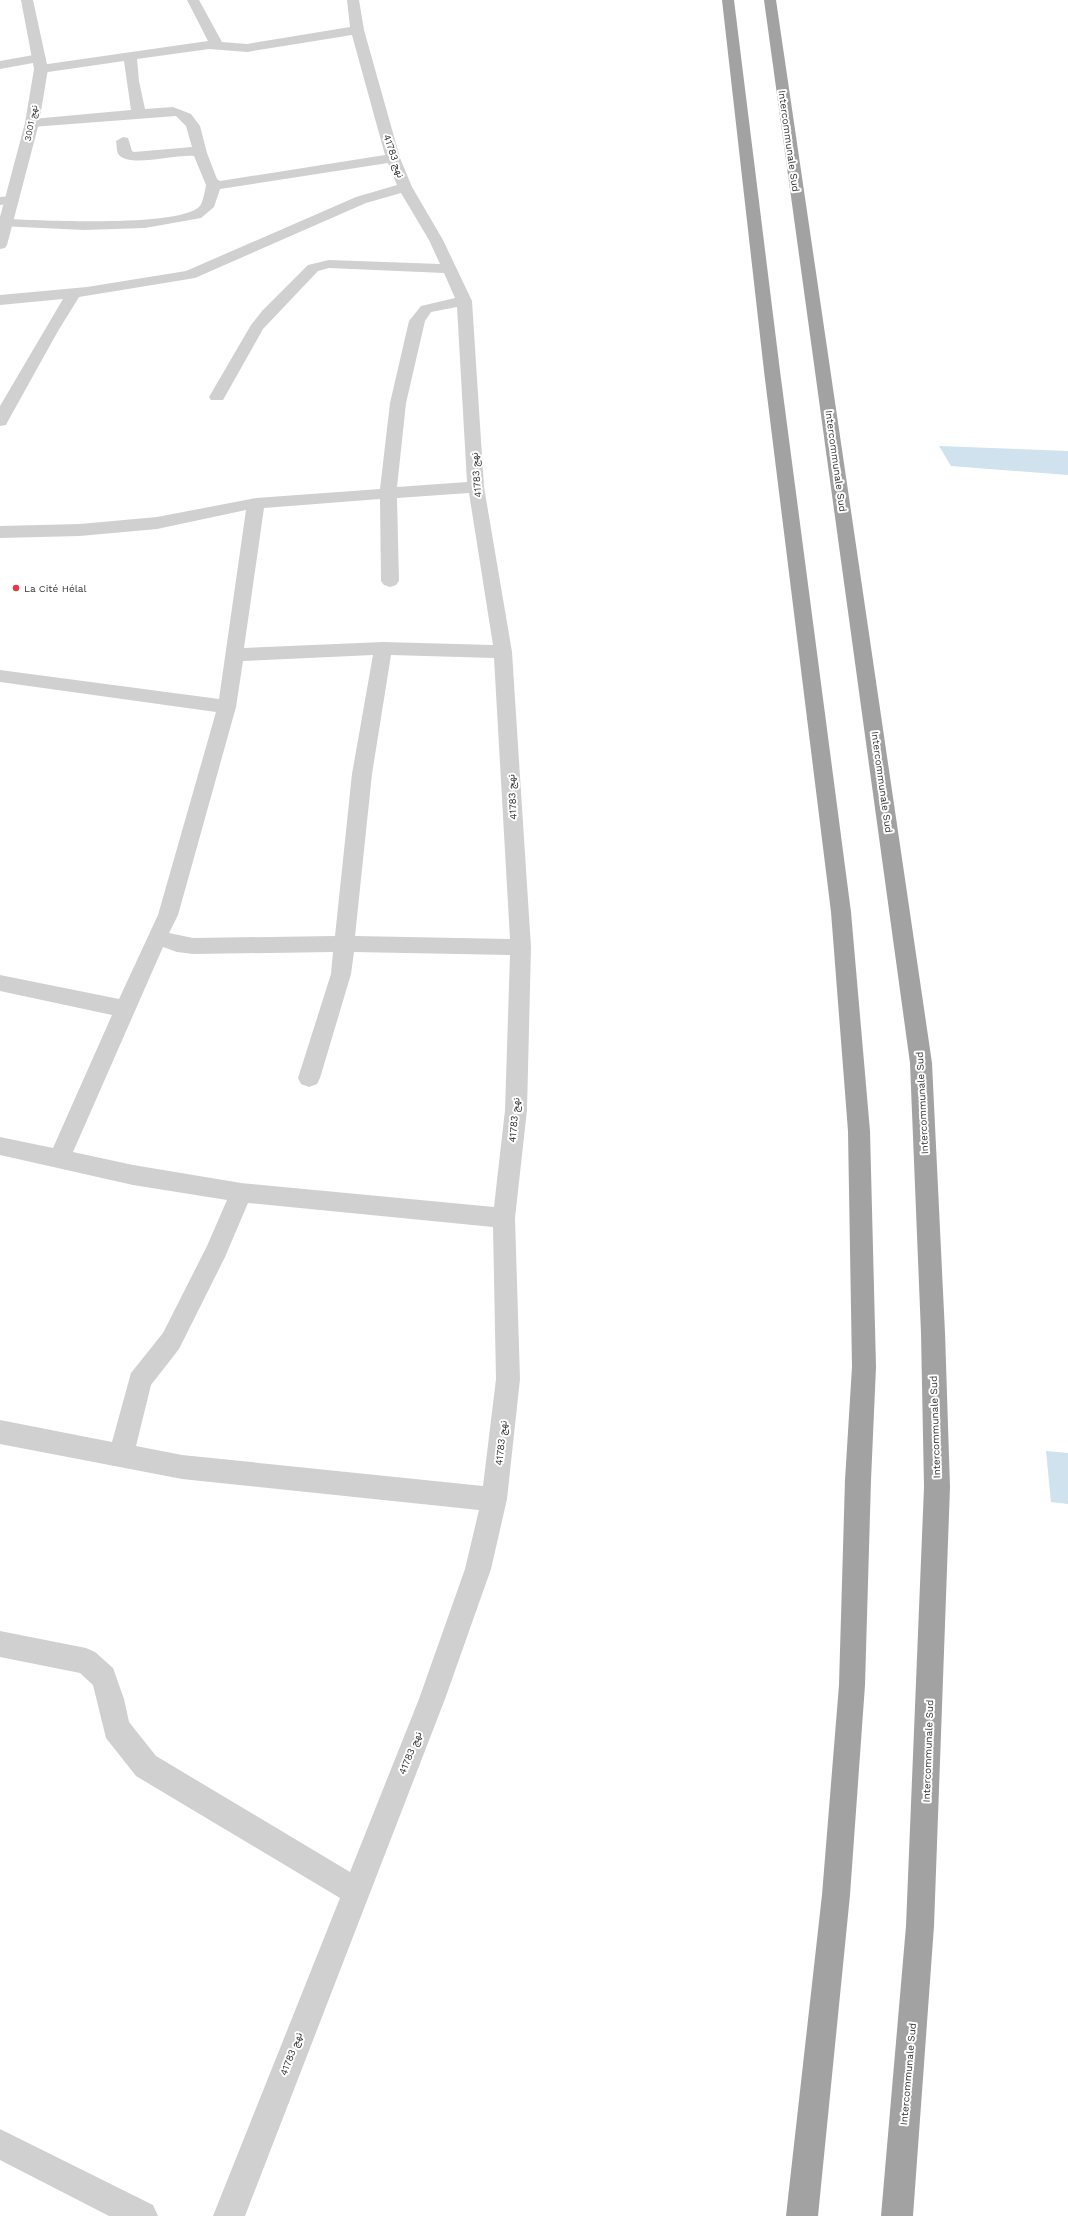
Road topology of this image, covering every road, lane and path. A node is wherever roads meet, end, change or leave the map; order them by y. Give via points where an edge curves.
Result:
1 (193, 0) edge
2 (353, 0) edge
3 (728, 0) edge
4 (770, 0) edge
5 (28, 1) edge
6 (357, 30) junction
7 (217, 46) junction
8 (130, 56) junction
9 (40, 63) junction
10 (0, 64) edge
11 (139, 114) junction
12 (32, 123) junction
13 (123, 141) dead end
14 (200, 153) junction
15 (393, 158) junction
16 (214, 184) junction
17 (405, 187) junction
18 (6, 200) edge
19 (5, 223) junction
20 (0, 245) edge
21 (448, 269) junction
22 (74, 293) junction
23 (0, 300) edge
24 (464, 301) junction
25 (217, 397) dead end
26 (0, 421) edge
27 (476, 488) junction
28 (388, 493) junction
29 (256, 503) junction
30 (0, 532) edge
31 (390, 581) dead end
32 (383, 648) junction
33 (503, 652) junction
34 (234, 655) junction
35 (0, 676) edge
36 (227, 708) junction
37 (157, 937) junction
38 (344, 944) junction
39 (521, 947) junction
40 (0, 983) edge
41 (125, 1009) junction
42 (309, 1078) dead end
43 (0, 1146) edge
44 (59, 1159) junction
45 (241, 1193) junction
46 (504, 1218) junction
47 (0, 1432) edge
48 (121, 1455) junction
49 (494, 1499) junction
50 (0, 1644) edge
51 (355, 1891) junction
52 (0, 2144) edge
53 (142, 2216) edge
54 (228, 2216) edge
55 (802, 2216) edge
56 (897, 2216) edge

1 - 7 street
2 - 6 street, نهج 41783
3 - 55 highway via 841,912 859,1130 864,1367 852,1685 836,1895
4 - 56 highway, Intercommunale Sud via 921,1063 937,1487 920,1926
5 - 9 street, نهج 3001
6 - 7 street via 247,48
6 - 15 street, نهج 41783
7 - 8 street
8 - 9 street
8 - 11 street
9 - 10 street
9 - 12 street, نهج 3001
11 - 12 street
11 - 14 street via 173,111 184,113 191,120
12 - 18 street, نهج 3001
13 - 14 street via 125,153 132,156 193,151
14 - 16 street via 210,182
15 - 16 street
15 - 17 street, نهج 41783
16 - 19 street via 207,206 196,215 145,224 84,226
17 - 21 street, نهج 41783 via 436,240
17 - 22 street via 361,200 190,275
18 - 19 street, نهج 3001
19 - 20 street, نهج 3001
21 - 24 street, نهج 41783
21 - 25 street via 329,264 313,268 256,328
22 - 23 street
22 - 26 street
24 - 27 street, نهج 41783
24 - 28 street via 441,304 426,310 417,321 398,403
27 - 28 street
27 - 33 street, نهج 41783
28 - 29 street
28 - 31 street
29 - 30 street via 156,523 80,530
29 - 34 street
32 - 33 street
32 - 34 street
32 - 38 street via 362,774
33 - 39 street, نهج 41783
34 - 36 street
35 - 36 street
36 - 37 street via 168,915
37 - 38 street via 193,946
37 - 41 street
38 - 39 street
38 - 42 street via 341,974
39 - 46 street, نهج 41783 via 516,1110
40 - 41 street
41 - 44 street
43 - 44 street
44 - 45 street via 133,1175
45 - 46 street
45 - 48 street via 217,1250 171,1341 140,1381
46 - 49 street, نهج 41783 via 508,1379
47 - 48 street
48 - 49 street via 182,1467
49 - 51 street, نهج 41783 via 473,1583 432,1699
50 - 51 street via 86,1661 104,1677 116,1728 146,1766
51 - 54 street, نهج 41783
52 - 53 street

